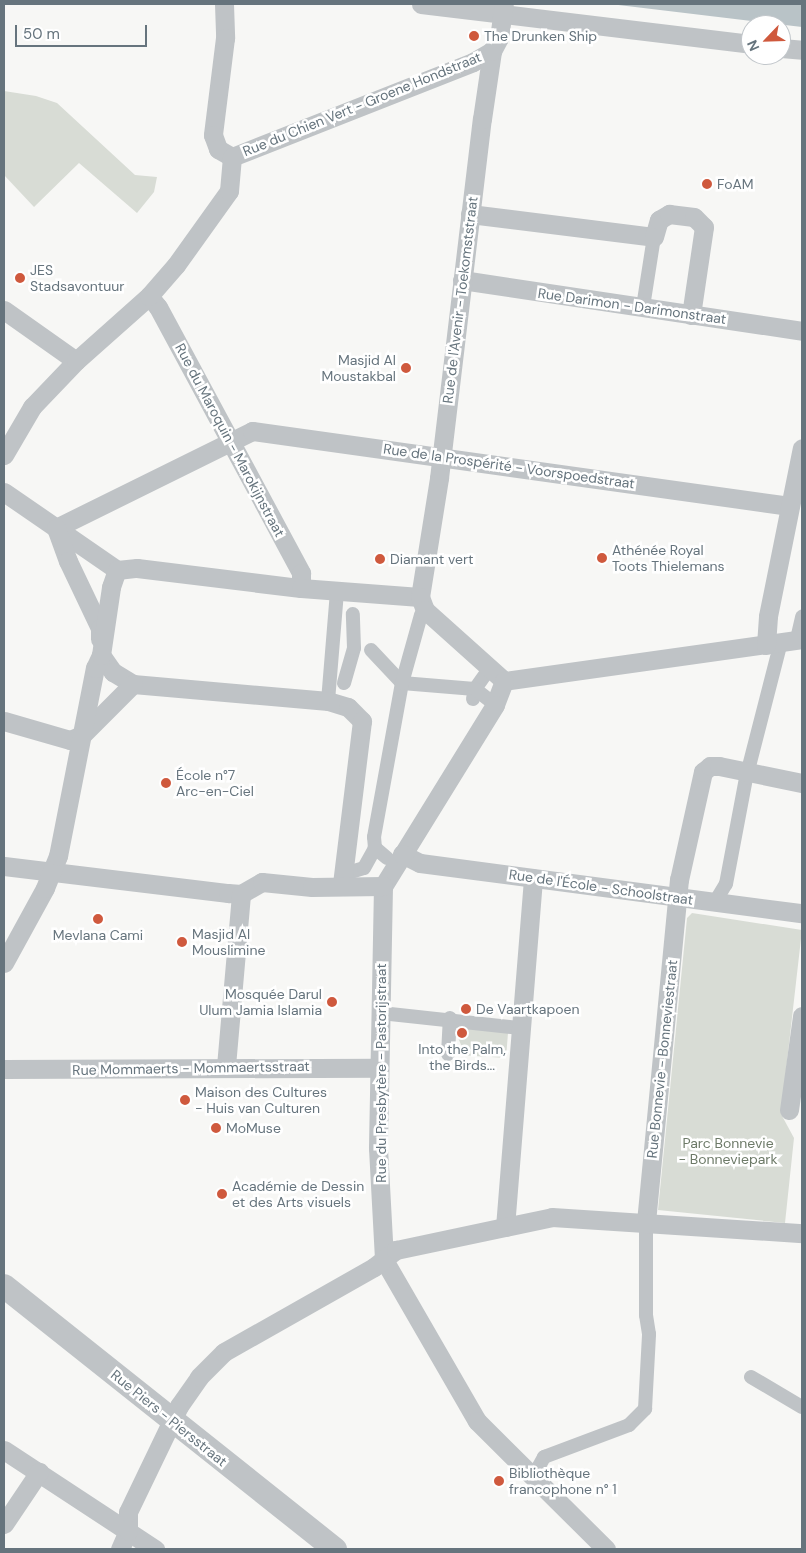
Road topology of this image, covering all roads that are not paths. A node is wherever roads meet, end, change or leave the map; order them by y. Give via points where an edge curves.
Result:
1 (224, 4) edge
2 (421, 4) edge
3 (503, 9) edge
4 (741, 43) edge
5 (492, 51) junction
6 (232, 157) junction
7 (470, 214) junction
8 (654, 237) junction
9 (462, 280) junction
10 (149, 296) junction
11 (643, 308) junction
12 (4, 310) edge
13 (691, 315) junction
14 (802, 331) edge
15 (76, 360) junction
16 (231, 442) junction
17 (802, 448) edge
18 (4, 455) edge
19 (442, 458) junction
20 (800, 468) edge
21 (4, 492) edge
22 (790, 506) junction
23 (56, 528) junction
24 (117, 570) junction
25 (302, 588) junction
26 (339, 596) junction
27 (802, 617) edge
28 (420, 618) junction
29 (786, 641) edge
30 (358, 648) junction
31 (101, 655) junction
32 (484, 676) dead end
33 (504, 681) junction
34 (402, 683) junction
35 (133, 684) junction
36 (472, 689) junction
37 (337, 691) junction
38 (489, 700) dead end
39 (4, 721) edge
40 (82, 735) junction
41 (749, 773) junction
42 (802, 783) edge
43 (375, 848) junction
44 (394, 856) junction
45 (4, 866) edge
46 (354, 871) dead end
47 (51, 872) junction
48 (533, 878) junction
49 (342, 885) junction
50 (383, 886) junction
51 (241, 894) junction
52 (678, 897) junction
53 (715, 902) junction
54 (802, 912) edge
55 (4, 963) edge
56 (380, 1012) junction
57 (802, 1016) edge
58 (450, 1018) junction
59 (520, 1028) junction
60 (448, 1054) dead end
61 (226, 1066) junction
62 (379, 1068) junction
63 (4, 1069) edge
64 (788, 1110) dead end
65 (646, 1222) junction
66 (505, 1227) junction
67 (802, 1233) edge
68 (384, 1260) junction
69 (4, 1286) edge
70 (751, 1377) dead end
71 (802, 1407) edge
72 (172, 1419) junction
73 (4, 1450) edge
74 (39, 1472) junction
75 (533, 1477) junction
76 (4, 1524) edge
77 (128, 1530) junction
78 (120, 1549) edge
79 (156, 1549) edge
80 (335, 1549) edge
81 (606, 1549) edge

1 - 6 street via 225,38 213,135 218,149
2 - 3 street
3 - 4 street
3 - 5 street, Rue de l'Avenir - Toekomststraat via 499,38
5 - 6 street, Rue du Chien Vert - Groene Hondstraat via 473,62
5 - 7 street, Rue de l'Avenir - Toekomststraat
6 - 10 street via 229,191 176,265
7 - 8 street
7 - 9 street, Rue de l'Avenir - Toekomststraat
8 - 11 street
8 - 13 street via 659,220 669,214 694,217 704,227
9 - 11 street, Rue Darimon - Darimonstraat
9 - 19 street, Rue de l'Avenir - Toekomststraat
10 - 15 street
10 - 16 street, Rue du Maroquin - Marokijnstraat via 158,306
11 - 13 street, Rue Darimon - Darimonstraat
12 - 15 street
13 - 14 street, Rue Darimon - Darimonstraat
15 - 18 street via 32,407
16 - 19 street, Rue de la Prospérité - Voorspoedstraat via 252,431
16 - 23 street, Rue de la Prospérité - Voorspoedstraat
16 - 25 street, Rue du Maroquin - Marokijnstraat via 301,573
17 - 20 street
19 - 22 street, Rue de la Prospérité - Voorspoedstraat
19 - 28 street, Rue de l'Avenir - Toekomststraat
20 - 22 street
21 - 23 street
22 - 29 street via 768,616
23 - 24 street
23 - 31 street via 100,628
24 - 25 street via 137,568
24 - 31 street via 111,587
25 - 26 street
26 - 28 street
26 - 30 street via 354,612
26 - 37 street
27 - 29 street
28 - 33 street via 425,610
28 - 34 street
29 - 33 street
29 - 41 street
30 - 34 street
30 - 37 street
31 - 35 street via 113,672
31 - 40 street via 95,668
32 - 36 street
33 - 44 street via 495,705
34 - 36 street
34 - 43 street via 374,837
35 - 37 street
35 - 40 street
36 - 38 street
37 - 49 street via 362,721
39 - 40 street via 70,740
40 - 47 street via 60,848
41 - 42 street
41 - 52 street, Rue Bonnevie - Bonneviestraat via 719,766 710,766 703,772
41 - 53 street via 726,884
43 - 44 street
43 - 46 street via 364,868
44 - 48 street, Rue de l'École - Schoolstraat via 420,863
44 - 50 street
45 - 47 street
47 - 51 street
47 - 55 street
48 - 52 street, Rue de l'École - Schoolstraat
48 - 59 street
49 - 50 street
49 - 51 street via 262,882
50 - 56 street, Rue du Presbytère - Pastorijstraat
51 - 61 street
52 - 53 street, Rue de l'École - Schoolstraat
52 - 65 street, Rue Bonnevie - Bonneviestraat
53 - 54 street, Rue de l'École - Schoolstraat
56 - 58 street
56 - 62 street, Rue du Presbytère - Pastorijstraat
57 - 64 street
58 - 59 street
58 - 60 street
59 - 66 street
61 - 62 street, Rue Mommaerts - Mommaertsstraat
61 - 63 street, Rue Mommaerts - Mommaertsstraat
62 - 68 street, Rue du Presbytère - Pastorijstraat via 378,1148
65 - 66 street via 552,1217
65 - 67 street
65 - 75 street via 649,1334 645,1409 629,1425 544,1457
66 - 68 street via 396,1250
68 - 72 street via 224,1352 199,1377
68 - 75 street via 477,1421
69 - 72 street, Rue Piers - Piersstraat
70 - 71 street
72 - 77 street via 128,1512
72 - 80 street, Rue Piers - Piersstraat
73 - 74 street
74 - 76 street
74 - 77 street
75 - 81 street
77 - 78 street
77 - 79 street

